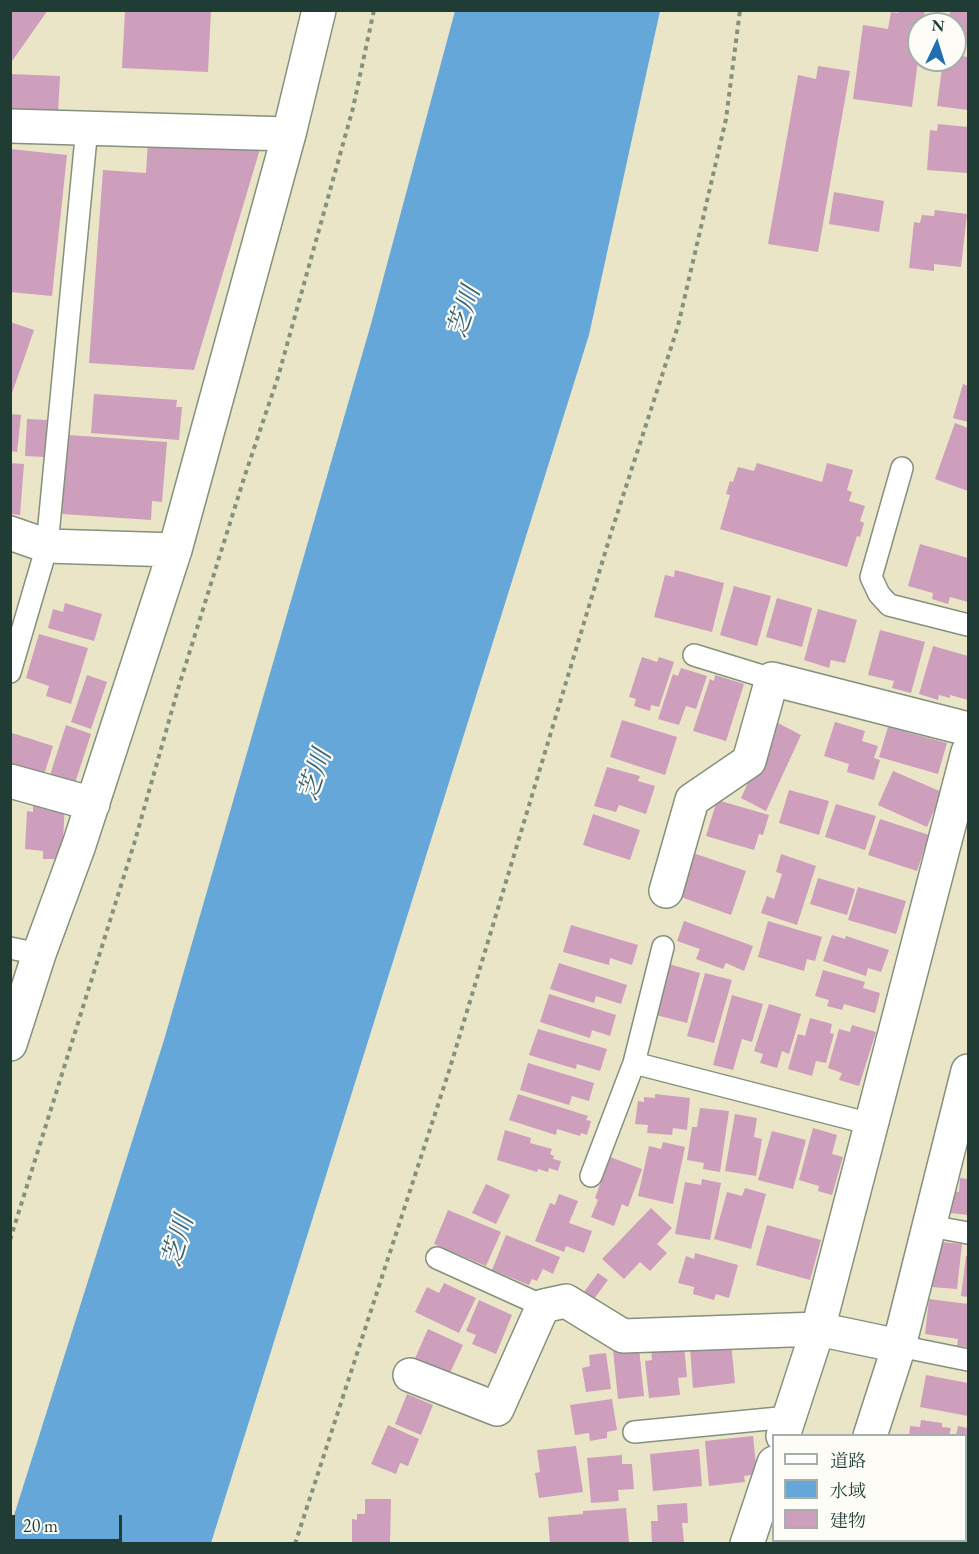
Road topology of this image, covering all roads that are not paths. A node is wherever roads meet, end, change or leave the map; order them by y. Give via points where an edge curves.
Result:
1 (319, 10) edge
2 (10, 126) edge
3 (87, 127) junction
4 (289, 134) junction
5 (902, 468) dead end
6 (10, 533) edge
7 (47, 546) junction
8 (175, 550) junction
9 (969, 626) edge
10 (694, 655) dead end
11 (10, 672) edge
12 (772, 679) junction
13 (969, 729) edge
14 (969, 752) edge
15 (10, 781) edge
16 (93, 804) junction
17 (666, 891) dead end
18 (663, 947) dead end
19 (25, 951) edge
20 (10, 1044) edge
21 (634, 1064) junction
22 (967, 1085) edge
23 (871, 1124) junction
24 (591, 1176) dead end
25 (930, 1226) junction
26 (969, 1233) edge
27 (437, 1258) dead end
28 (543, 1306) junction
29 (818, 1329) junction
30 (899, 1346) junction
31 (969, 1360) edge
32 (410, 1375) dead end
33 (786, 1426) edge
34 (634, 1432) dead end
35 (871, 1434) edge
36 (772, 1469) edge
37 (747, 1544) edge

1 - 4 street
2 - 3 street
3 - 4 street
3 - 7 lane
4 - 8 street
5 - 9 lane via 871,577 889,605
6 - 7 street
7 - 8 street
7 - 11 lane
8 - 16 street
10 - 12 lane
12 - 13 street
12 - 17 street via 749,761 692,800
14 - 23 street
15 - 16 street
16 - 19 street
18 - 21 lane
19 - 20 street
21 - 23 lane
21 - 24 lane
22 - 25 street
23 - 29 street
25 - 26 lane
25 - 30 street
27 - 28 lane
28 - 29 street via 566,1301 623,1336
28 - 32 street via 497,1408
29 - 30 street
29 - 33 street
30 - 31 lane
30 - 35 street
33 - 34 lane
36 - 37 street

